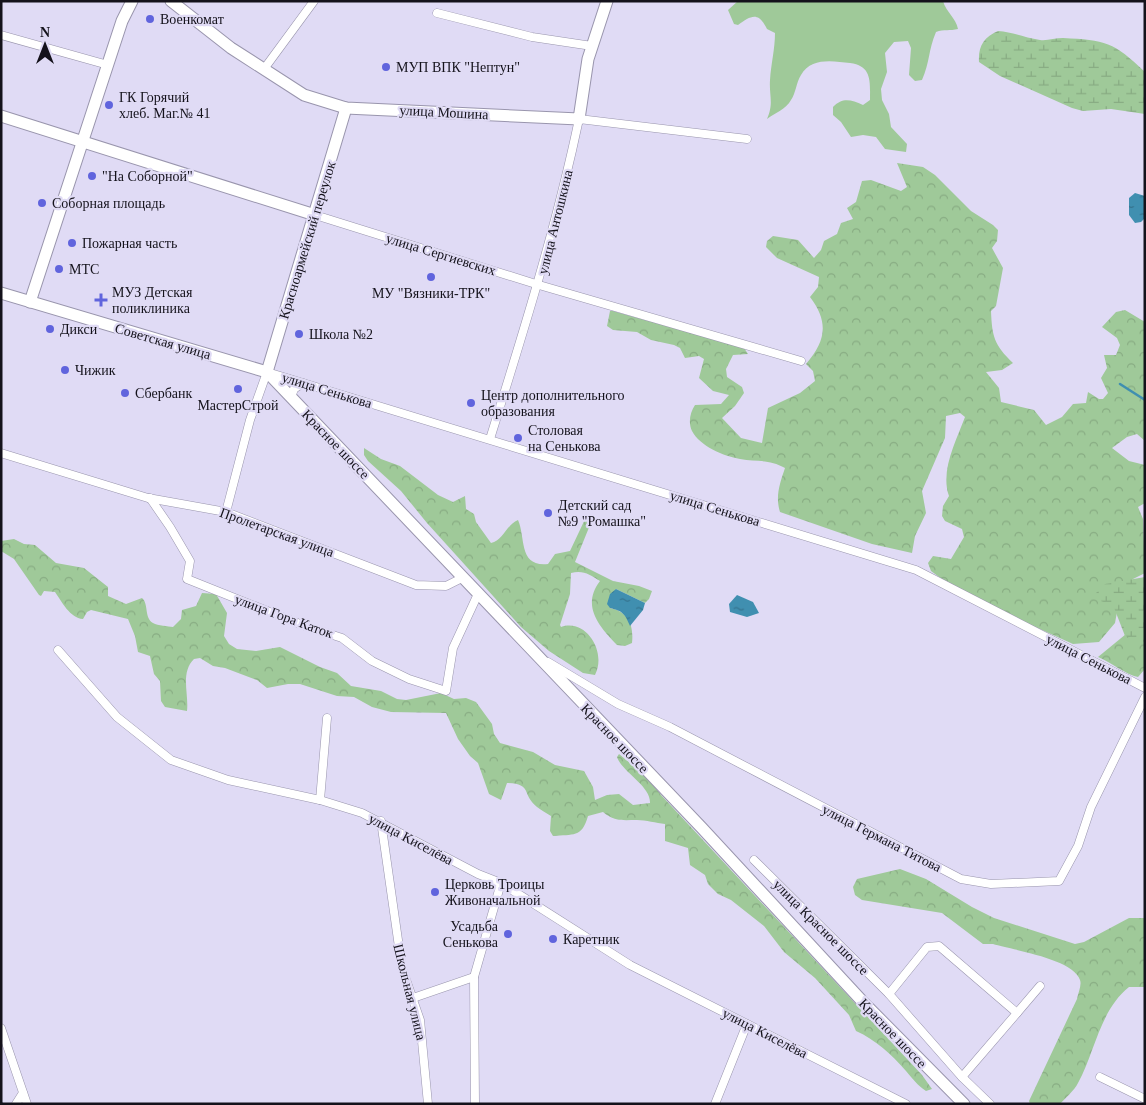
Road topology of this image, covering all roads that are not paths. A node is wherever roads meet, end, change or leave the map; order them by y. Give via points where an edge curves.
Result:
1 (132, 1) edge
2 (171, 1) edge
3 (314, 1) edge
4 (607, 1) edge
5 (437, 13) dead end
6 (1, 35) edge
7 (592, 46) junction
8 (108, 65) junction
9 (264, 69) junction
10 (346, 108) junction
11 (1, 116) edge
12 (580, 119) junction
13 (747, 139) dead end
14 (83, 141) junction
15 (315, 215) junction
16 (538, 285) junction
17 (1, 294) edge
18 (30, 302) junction
19 (801, 360) dead end
20 (267, 372) junction
21 (303, 383) junction
22 (291, 397) junction
23 (490, 439) junction
24 (1, 453) edge
25 (150, 498) junction
26 (226, 512) junction
27 (462, 578) junction
28 (478, 594) junction
29 (58, 650) dead end
30 (536, 655) junction
31 (1145, 688) edge
32 (1145, 697) edge
33 (327, 718) dead end
34 (320, 800) junction
35 (381, 821) junction
36 (754, 860) dead end
37 (501, 883) junction
38 (474, 977) junction
39 (1040, 986) dead end
40 (889, 994) junction
41 (413, 998) junction
42 (1017, 1013) junction
43 (747, 1024) junction
44 (1, 1028) edge
45 (962, 1077) junction
46 (1100, 1077) dead end
47 (23, 1093) junction
48 (1145, 1099) edge
49 (16, 1104) edge
50 (27, 1104) edge
51 (428, 1104) edge
52 (475, 1104) edge
53 (714, 1104) edge
54 (906, 1104) edge
55 (964, 1104) edge
56 (990, 1104) edge

1 - 8 main road
2 - 9 main road, улица Мошина via 231,48
3 - 9 street
4 - 7 main road, улица Антошкина
5 - 7 street via 532,37
6 - 8 street
7 - 12 main road, улица Антошкина
8 - 14 main road
9 - 10 main road, улица Мошина via 304,95
10 - 12 main road, улица Мошина
10 - 15 main road, Красноармейский переулок
11 - 14 main road, улица Сергиевских
12 - 13 street, улица Мошина
12 - 16 street, улица Антошкина
14 - 15 main road, улица Сергиевских
14 - 18 main road
15 - 16 street, улица Сергиевских
15 - 20 main road, Красноармейский переулок
16 - 19 street, улица Сергиевских
16 - 23 street, улица Антошкина
17 - 18 main road, Советская улица
18 - 20 main road, Советская улица
20 - 21 street, улица Сенькова
20 - 22 main road, Красное шоссе
20 - 26 street via 250,420
21 - 22 street
21 - 23 street, улица Сенькова
22 - 27 main road, Красное шоссе
23 - 31 street, улица Сенькова via 916,570
24 - 25 street, Пролетарская улица
25 - 26 street, Пролетарская улица
25 - 28 street, улица Гора Каток via 190,561 187,579 342,638 372,661 409,679 446,691 453,648
26 - 27 street, Пролетарская улица via 416,585 446,586
27 - 28 main road, Красное шоссе
28 - 30 main road, Красное шоссе
29 - 34 street, улица Киселёва via 117,716 171,760 228,780
30 - 32 street, улица Германа Титова via 618,704 670,727 961,879 991,884 1058,881 1078,846 1091,807
30 - 55 main road, Красное шоссе via 862,1001
33 - 34 street
34 - 35 street, улица Киселёва
35 - 37 street, улица Киселёва via 478,874
35 - 41 street, Школьная улица via 402,968
36 - 40 street, улица Красное шоссе
37 - 38 street
37 - 43 street, улица Киселёва via 630,965
38 - 41 street
38 - 52 street
39 - 42 street
40 - 42 street via 927,948 938,946
40 - 45 street, улица Красное шоссе
41 - 51 street, Школьная улица via 420,1020
42 - 45 street
43 - 53 street
43 - 54 street, улица Киселёва
44 - 47 street
45 - 56 street, улица Красное шоссе
46 - 48 street
47 - 49 street
47 - 50 street

